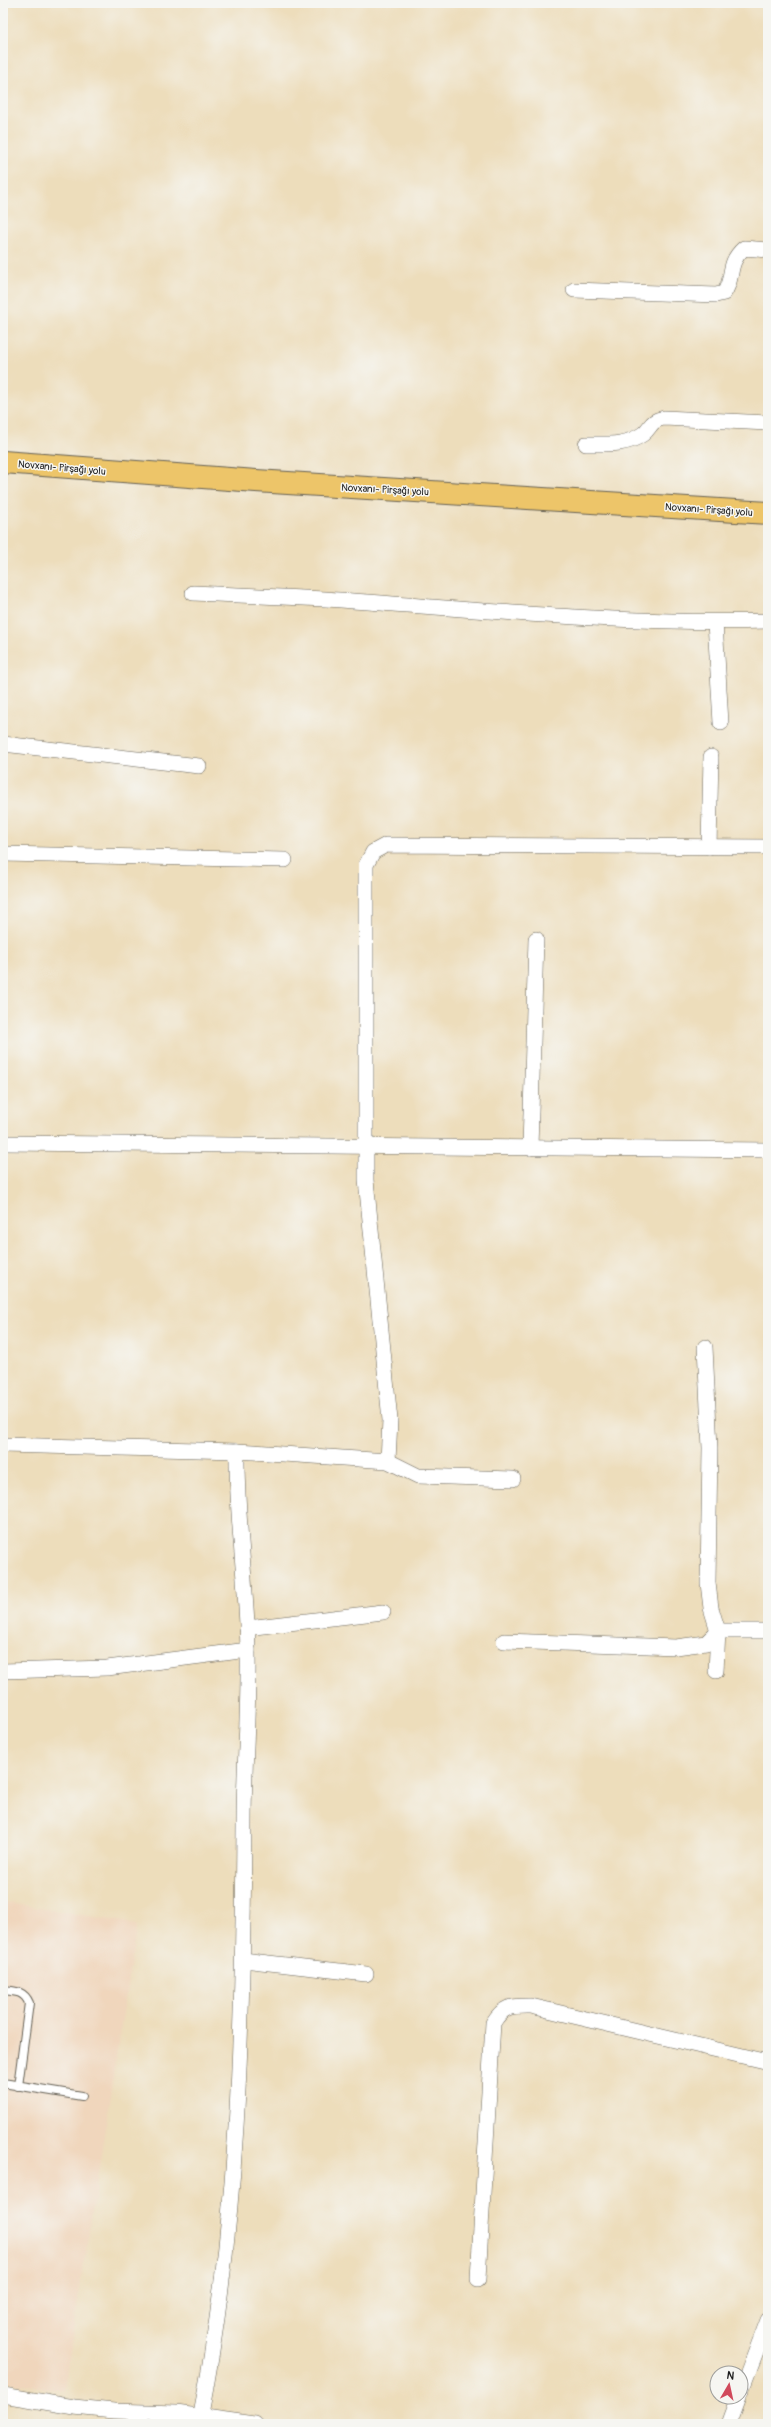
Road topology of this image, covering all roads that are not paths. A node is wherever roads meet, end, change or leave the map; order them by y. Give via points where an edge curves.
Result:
1 (768, 250) edge
2 (574, 290) dead end
3 (768, 423) edge
4 (586, 444) dead end
5 (3, 462) edge
6 (768, 513) edge
7 (193, 593) dead end
8 (768, 621) edge
9 (714, 622) junction
10 (721, 723) dead end
11 (3, 744) edge
12 (711, 757) dead end
13 (200, 766) dead end
14 (708, 847) junction
15 (768, 847) edge
16 (3, 854) edge
17 (285, 860) dead end
18 (536, 939) dead end
19 (3, 1143) edge
20 (365, 1147) junction
21 (530, 1148) junction
22 (768, 1150) edge
23 (705, 1347) dead end
24 (3, 1445) edge
25 (237, 1451) junction
26 (388, 1461) junction
27 (513, 1478) dead end
28 (383, 1612) dead end
29 (247, 1628) junction
30 (718, 1631) junction
31 (768, 1631) edge
32 (504, 1641) dead end
33 (248, 1650) junction
34 (3, 1671) edge
35 (716, 1671) dead end
36 (243, 1960) junction
37 (366, 1974) dead end
38 (3, 1990) edge
39 (768, 2062) edge
40 (3, 2083) edge
41 (18, 2086) junction
42 (82, 2096) dead end
43 (478, 2279) dead end
44 (768, 2320) edge
45 (749, 2370) edge
46 (3, 2395) edge
47 (736, 2405) edge
48 (199, 2420) edge
49 (255, 2424) edge
50 (730, 2424) edge

1 - 2 street via 744,248 735,256 728,288 724,293 716,295
3 - 4 street via 664,418 653,420 643,434 625,443
5 - 6 main road, Novxanı- Pirşağı yolu via 225,479
7 - 9 street via 495,613
8 - 9 street
9 - 10 street
11 - 13 street
12 - 14 street
14 - 15 street
14 - 20 street via 386,845 373,852 366,865
16 - 17 street
18 - 21 street
19 - 20 street
20 - 21 street
20 - 26 street via 370,1231 390,1420
21 - 22 street
23 - 30 street via 710,1448 708,1583 711,1608
24 - 25 street
25 - 26 street
25 - 29 street via 236,1496
26 - 27 street via 418,1476
28 - 29 street
29 - 33 street
30 - 31 street
30 - 32 street via 706,1643 676,1647
30 - 35 street
33 - 34 street via 107,1668
33 - 36 street
36 - 37 street
36 - 48 street via 237,2137 232,2199
38 - 41 lane via 19,1991 26,1996 29,2003
39 - 43 street via 531,2006 513,2006 500,2011 493,2023
40 - 41 lane
41 - 42 lane
44 - 45 street
46 - 48 street via 88,2408
47 - 50 street
48 - 49 street

